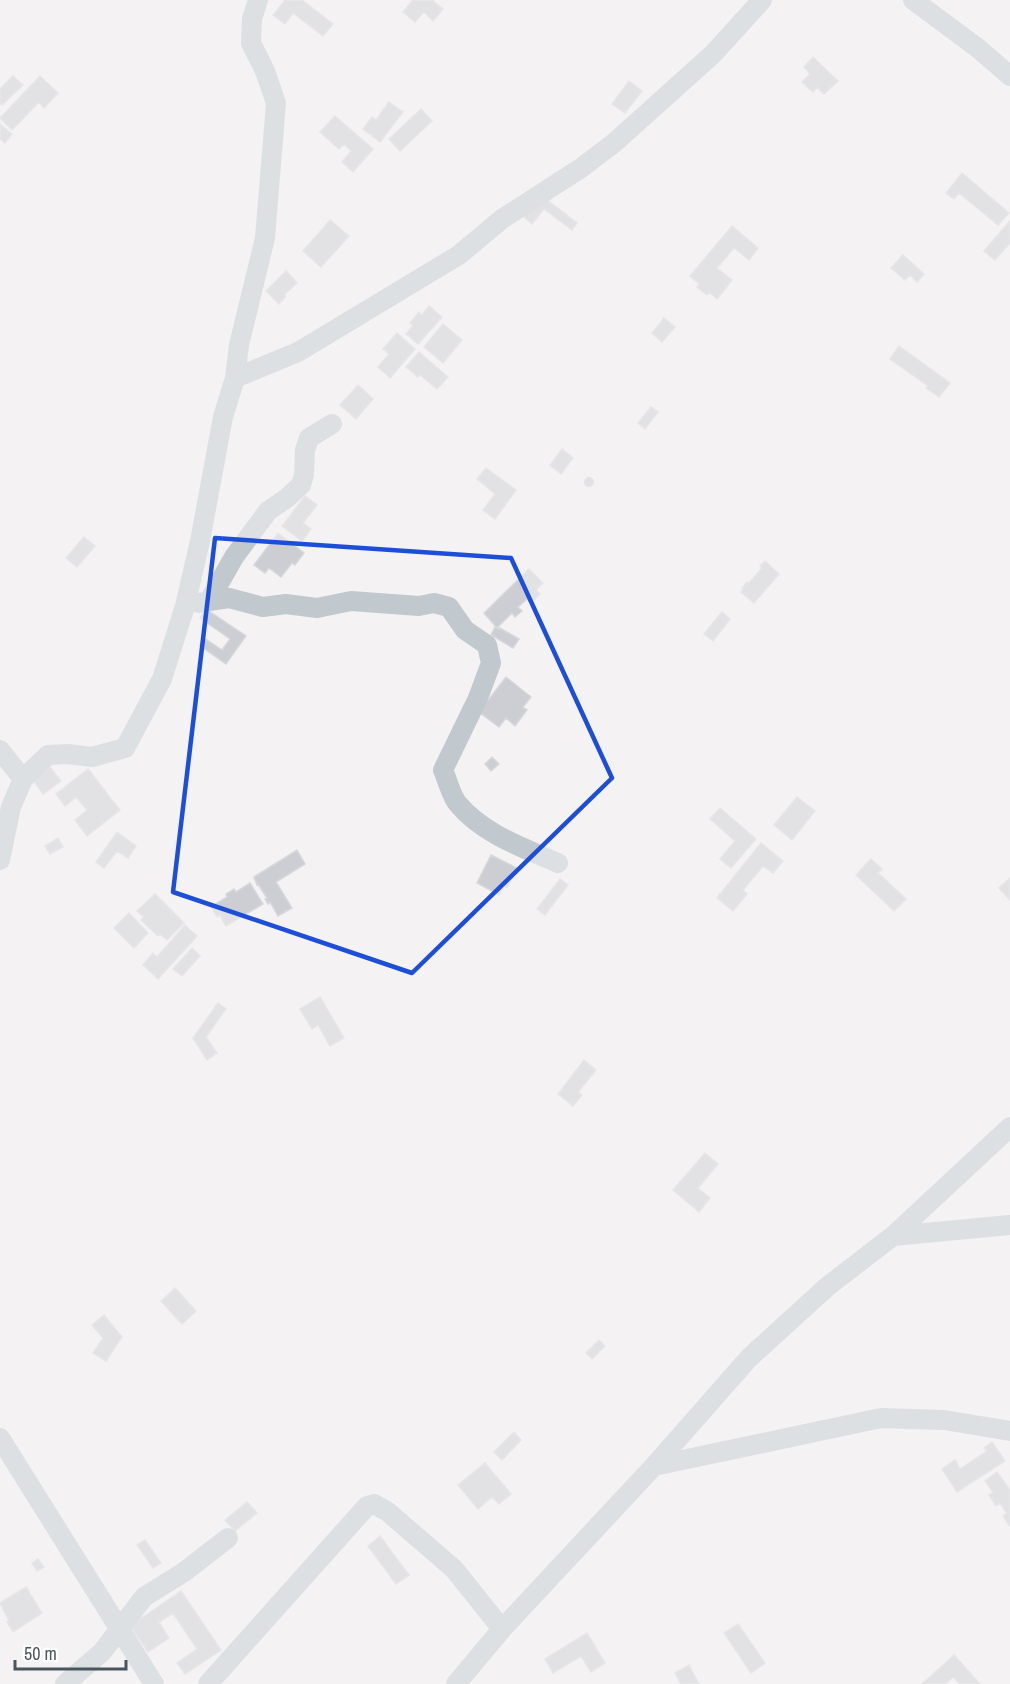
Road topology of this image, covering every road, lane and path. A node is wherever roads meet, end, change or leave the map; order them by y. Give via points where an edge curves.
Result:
1 (258, 0) edge
2 (762, 0) edge
3 (913, 0) edge
4 (1010, 76) edge
5 (235, 378) junction
6 (332, 424) dead end
7 (209, 601) junction
8 (185, 606) junction
9 (0, 750) edge
10 (23, 779) junction
11 (0, 860) edge
12 (558, 863) dead end
13 (1010, 1127) edge
14 (1010, 1225) edge
15 (893, 1236) junction
16 (1010, 1431) edge
17 (0, 1438) edge
18 (654, 1466) junction
19 (228, 1538) dead end
20 (120, 1629) junction
21 (502, 1629) junction
22 (65, 1684) edge
23 (154, 1684) edge
24 (208, 1684) edge
25 (456, 1684) edge

1 - 5 street via 251,43 276,103 265,238 239,345
2 - 5 street via 713,54 581,168 502,219 441,266 298,352
3 - 4 street
5 - 8 street via 223,417
6 - 7 street via 309,438 301,485 268,511 234,556
7 - 8 street
7 - 12 street via 229,598 263,607 286,604 317,608 351,601 419,606 434,603 449,607 465,630 487,645 491,663 443,770 457,803 486,828
8 - 10 street via 162,679 125,748 92,757 48,755
9 - 10 street
10 - 11 street via 11,807
13 - 15 street
14 - 15 street
15 - 18 street via 828,1286 749,1358
16 - 18 street via 944,1420 881,1418
17 - 20 street
18 - 21 street
19 - 20 street via 144,1597
20 - 22 street via 102,1652
20 - 23 street
21 - 24 street via 454,1569 375,1504 367,1506
21 - 25 street

